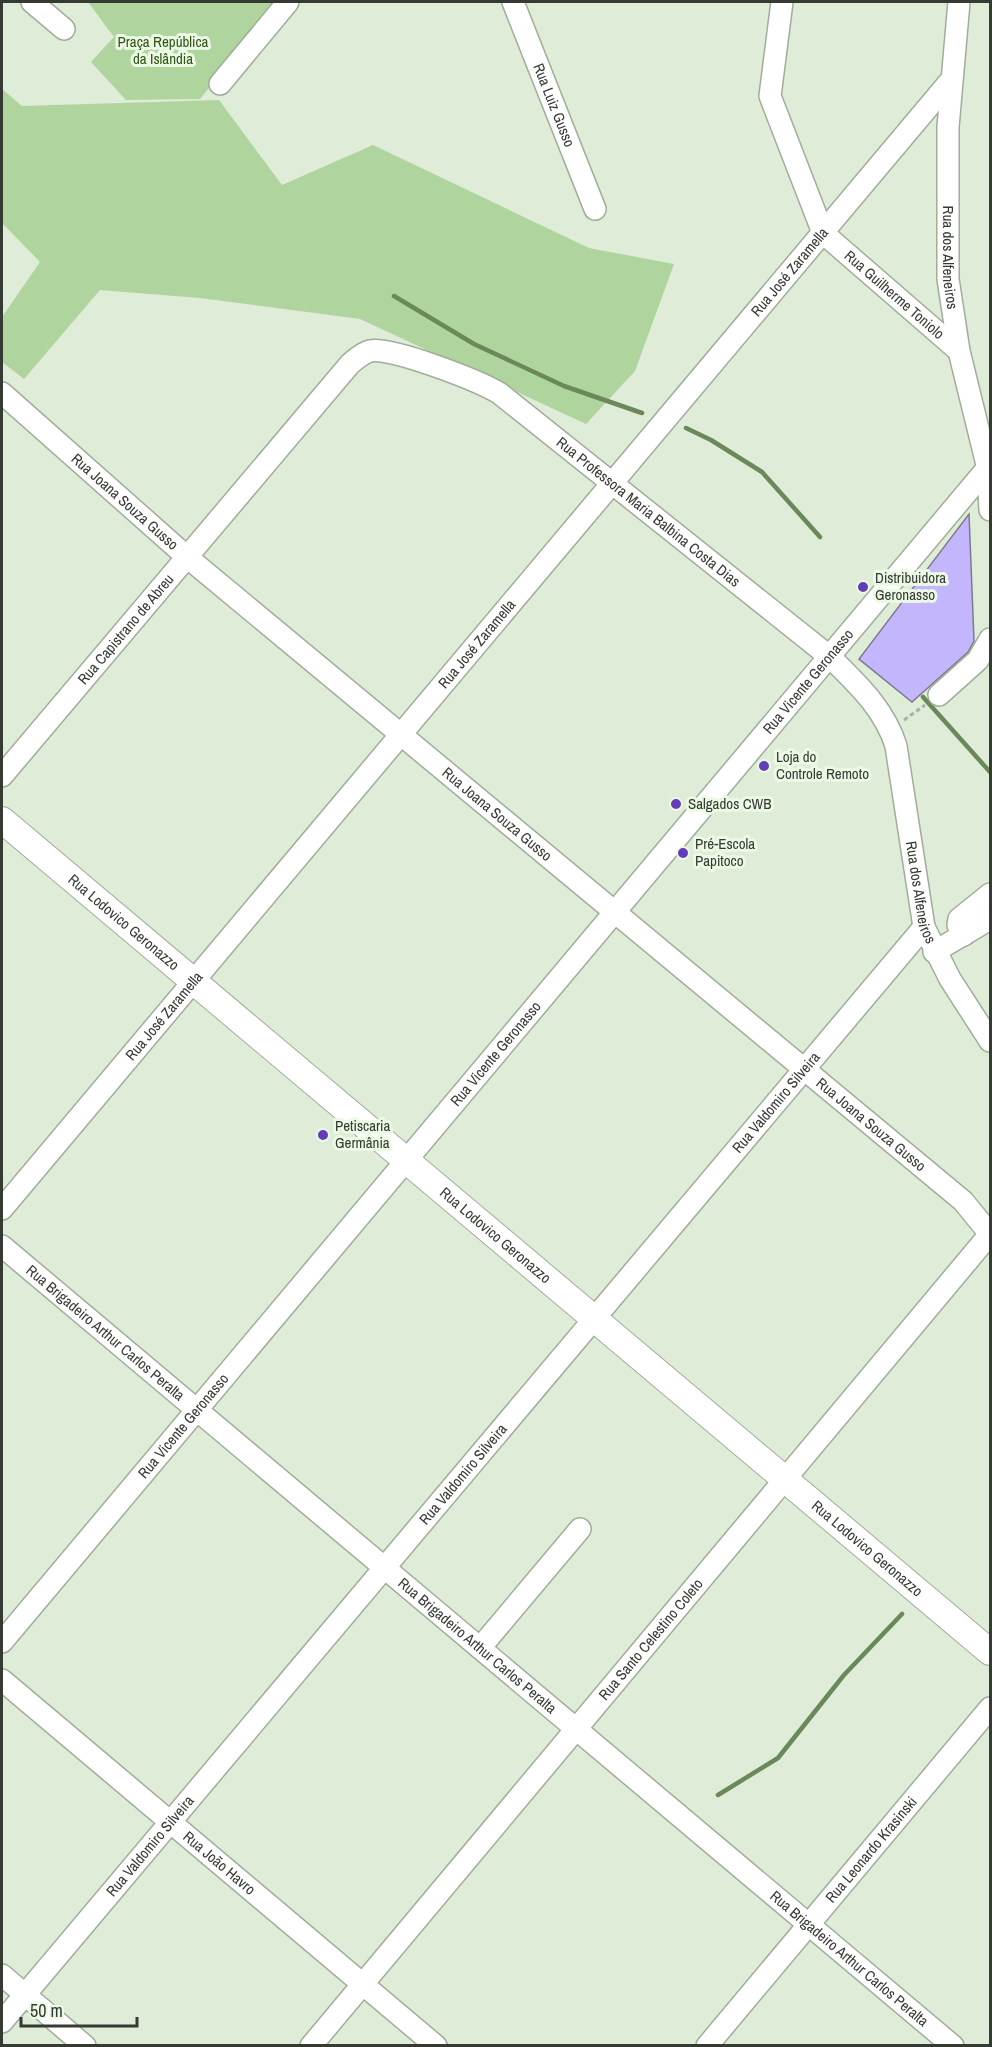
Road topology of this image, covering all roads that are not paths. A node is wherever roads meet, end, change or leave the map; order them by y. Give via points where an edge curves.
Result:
1 (32, 2) edge
2 (288, 2) edge
3 (513, 2) edge
4 (782, 2) edge
5 (959, 2) edge
6 (64, 29) dead end
7 (951, 80) junction
8 (220, 84) dead end
9 (595, 209) dead end
10 (823, 233) junction
11 (370, 351) joint
12 (959, 351) junction
13 (2, 393) edge
14 (989, 467) edge
15 (612, 483) junction
16 (990, 510) edge
17 (187, 557) junction
18 (990, 639) edge
19 (830, 657) junction
20 (939, 695) dead end
21 (891, 729) joint
22 (401, 735) junction
23 (2, 776) edge
24 (2, 820) edge
25 (990, 894) edge
26 (615, 912) junction
27 (990, 919) edge
28 (924, 927) junction
29 (964, 935) junction
30 (934, 952) junction
31 (193, 981) junction
32 (990, 1041) edge
33 (804, 1069) junction
34 (406, 1160) junction
35 (2, 1209) edge
36 (990, 1234) edge
37 (2, 1246) edge
38 (594, 1318) junction
39 (197, 1410) junction
40 (786, 1479) junction
41 (579, 1529) dead end
42 (384, 1568) junction
43 (2, 1642) edge
44 (480, 1648) junction
45 (990, 1652) edge
46 (2, 1680) edge
47 (990, 1708) edge
48 (576, 1729) junction
49 (171, 1822) junction
50 (809, 1924) junction
51 (2, 1975) edge
52 (363, 1984) junction
53 (25, 1995) junction
54 (2, 2022) edge
55 (85, 2046) edge
56 (311, 2046) edge
57 (436, 2046) edge
58 (707, 2046) edge
59 (953, 2046) edge

1 - 6 street
2 - 8 street
3 - 9 street, Rua Luiz Gusso
4 - 10 street, Rua Guilherme Toniolo via 770,96
5 - 7 street, Rua dos Alfeneiros
7 - 10 street, Rua José Zaramella
7 - 12 street, Rua dos Alfeneiros via 947,250 951,310
10 - 12 street, Rua Guilherme Toniolo
10 - 15 street, Rua José Zaramella
11 - 15 street, Rua Professora Maria Balbina Costa Dias via 392,353 485,384
11 - 17 street, Rua Capistrano de Abreu via 350,364
12 - 14 street, Rua dos Alfeneiros
13 - 17 street, Rua Joana Souza Gusso
14 - 16 street, Rua dos Alfeneiros
14 - 19 street, Rua Vicente Geronasso
15 - 19 street, Rua Professora Maria Balbina Costa Dias
15 - 22 street, Rua José Zaramella
17 - 22 street, Rua Joana Souza Gusso
17 - 23 street, Rua Capistrano de Abreu
18 - 20 street via 978,660
19 - 21 street, Rua Professora Maria Balbina Costa Dias via 868,695
19 - 26 street, Rua Vicente Geronasso
21 - 28 street, Rua dos Alfeneiros
22 - 26 street, Rua Joana Souza Gusso
22 - 31 street, Rua José Zaramella
24 - 31 main road, Rua Lodovico Geronazzo
25 - 29 street via 959,919
26 - 33 street, Rua Joana Souza Gusso
26 - 34 street, Rua Vicente Geronasso
27 - 29 street
28 - 30 street, Rua dos Alfeneiros
28 - 33 street, Rua Valdomiro Silveira
29 - 30 street
30 - 32 street, Rua dos Alfeneiros
31 - 34 main road, Rua Lodovico Geronazzo
31 - 35 street, Rua José Zaramella
33 - 36 street, Rua Joana Souza Gusso via 963,1201
33 - 38 street, Rua Valdomiro Silveira
34 - 38 main road, Rua Lodovico Geronazzo
34 - 39 street, Rua Vicente Geronasso
36 - 40 street, Rua Santo Celestino Coleto
37 - 39 street, Rua Brigadeiro Arthur Carlos Peralta
38 - 40 main road, Rua Lodovico Geronazzo
38 - 42 street, Rua Valdomiro Silveira
39 - 42 street, Rua Brigadeiro Arthur Carlos Peralta
39 - 43 street, Rua Vicente Geronasso
40 - 45 main road, Rua Lodovico Geronazzo
40 - 48 street, Rua Santo Celestino Coleto
41 - 44 street
42 - 44 street, Rua Brigadeiro Arthur Carlos Peralta
42 - 49 street, Rua Valdomiro Silveira
44 - 48 street, Rua Brigadeiro Arthur Carlos Peralta
46 - 49 street, Rua João Havro
47 - 50 street, Rua Leonardo Krasinski
48 - 50 street, Rua Brigadeiro Arthur Carlos Peralta
48 - 52 street, Rua Santo Celestino Coleto
49 - 52 street, Rua João Havro
49 - 53 street, Rua Valdomiro Silveira
50 - 58 street, Rua Leonardo Krasinski
50 - 59 street, Rua Brigadeiro Arthur Carlos Peralta
51 - 53 street
52 - 56 street, Rua Santo Celestino Coleto
52 - 57 street, Rua João Havro
53 - 54 street, Rua Valdomiro Silveira
53 - 55 street

